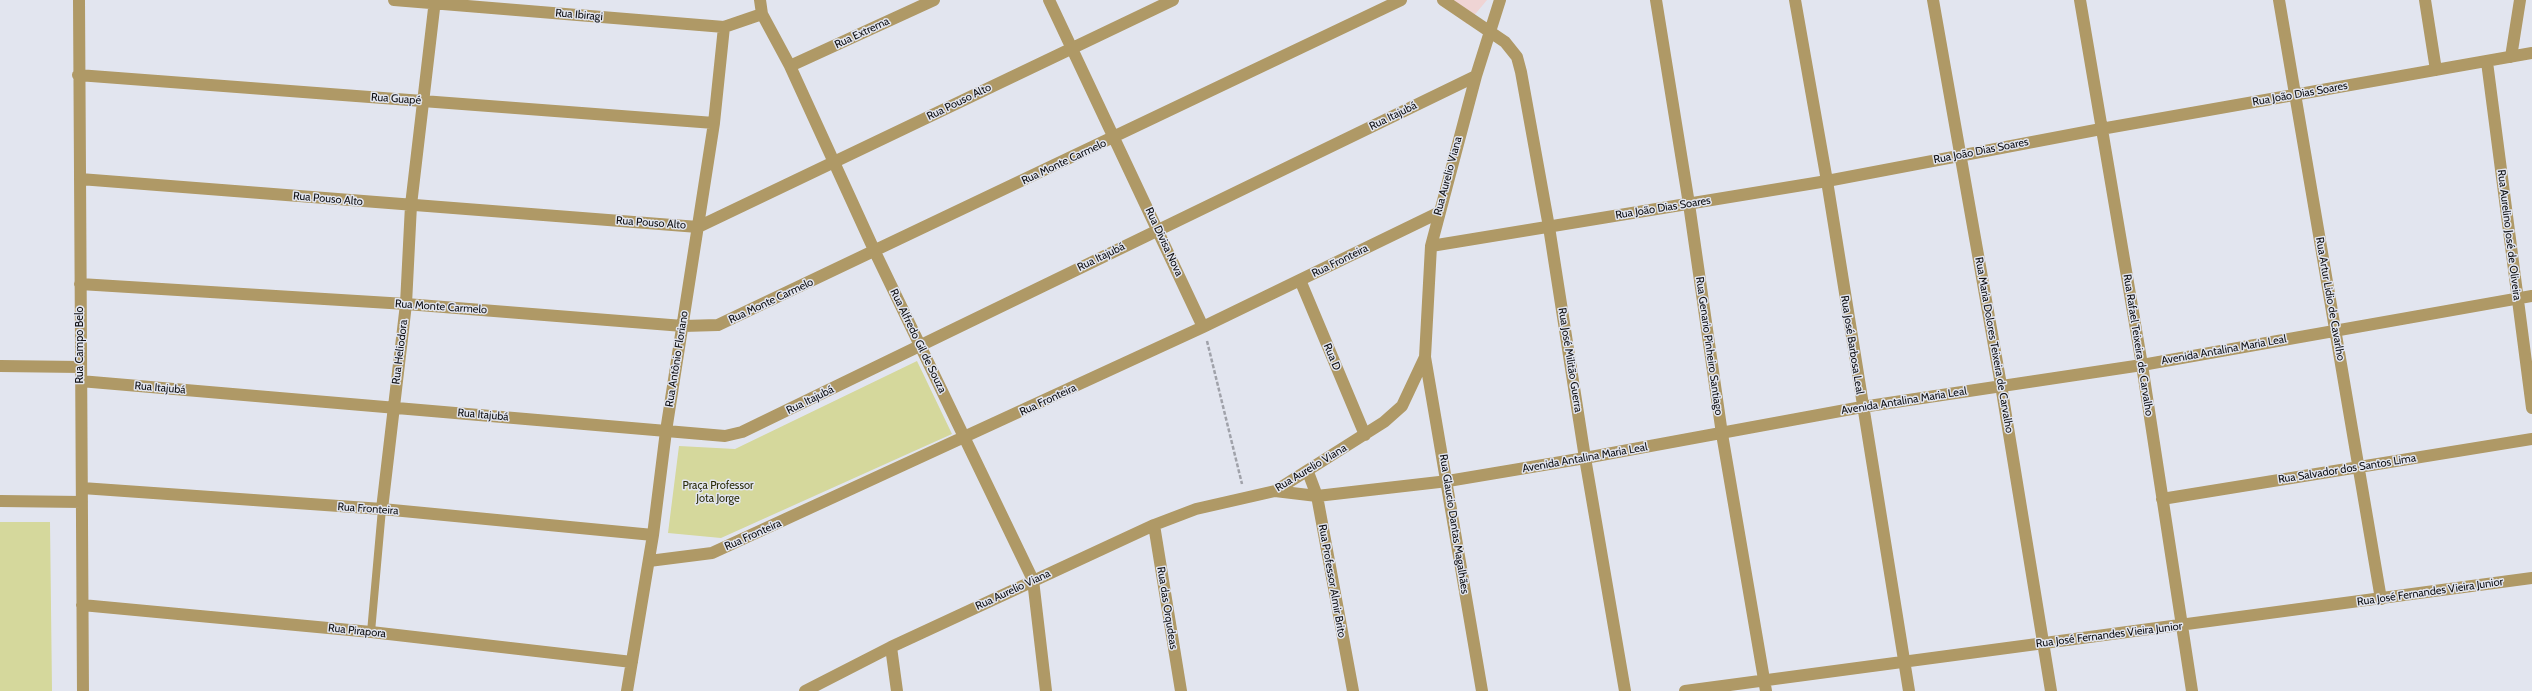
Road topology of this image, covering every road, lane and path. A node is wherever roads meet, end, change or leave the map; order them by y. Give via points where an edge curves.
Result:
1 (79, 0) edge
2 (394, 0) edge
3 (760, 0) edge
4 (934, 0) edge
5 (1050, 0) edge
6 (1173, 0) edge
7 (1401, 0) edge
8 (1443, 0) edge
9 (1500, 0) edge
10 (1656, 0) edge
11 (1795, 0) edge
12 (1933, 0) edge
13 (2080, 0) edge
14 (2279, 0) edge
15 (2425, 0) edge
16 (2520, 0) edge
17 (435, 2) edge
18 (762, 14) junction
19 (724, 27) junction
20 (1494, 34) junction
21 (1073, 47) junction
22 (2532, 53) edge
23 (2511, 57) junction
24 (2488, 62) junction
25 (790, 66) junction
26 (2436, 70) junction
27 (78, 75) junction
28 (1476, 76) junction
29 (2295, 95) junction
30 (423, 101) junction
31 (714, 123) junction
32 (2101, 129) junction
33 (1114, 138) junction
34 (1959, 155) junction
35 (834, 162) junction
36 (80, 179) junction
37 (1827, 181) junction
38 (1689, 204) junction
39 (411, 205) junction
40 (1438, 213) junction
41 (698, 227) junction
42 (1549, 227) junction
43 (1158, 229) junction
44 (1431, 246) junction
45 (875, 252) junction
46 (1300, 280) junction
47 (80, 284) junction
48 (2532, 296) edge
49 (2518, 298) junction
50 (406, 304) junction
51 (683, 326) junction
52 (1204, 327) junction
53 (2336, 330) junction
54 (921, 346) junction
55 (1425, 357) junction
56 (2142, 365) junction
57 (0, 366) edge
58 (80, 367) junction
59 (80, 382) junction
60 (2001, 385) junction
61 (394, 407) junction
62 (1862, 407) junction
63 (2532, 408) edge
64 (666, 431) junction
65 (1722, 434) junction
66 (1364, 435) junction
67 (965, 438) junction
68 (2532, 439) edge
69 (1585, 458) junction
70 (2358, 467) junction
71 (1308, 472) junction
72 (1448, 480) junction
73 (82, 488) junction
74 (1275, 491) junction
75 (1246, 496) junction
76 (1316, 496) junction
77 (2162, 499) junction
78 (0, 501) edge
79 (82, 502) junction
80 (382, 509) junction
81 (1154, 525) junction
82 (653, 535) junction
83 (649, 561) junction
84 (2532, 578) edge
85 (1033, 580) junction
86 (2381, 599) junction
87 (82, 605) junction
88 (2183, 625) junction
89 (371, 632) junction
90 (2045, 643) junction
91 (891, 647) junction
92 (1904, 660) junction
93 (632, 662) junction
94 (1765, 685) edge
95 (83, 691) edge
96 (628, 691) edge
97 (805, 691) edge
98 (897, 691) edge
99 (1046, 691) edge
100 (1181, 691) edge
101 (1353, 691) edge
102 (1482, 691) edge
103 (1625, 691) edge
104 (1685, 691) edge
105 (1909, 691) edge
106 (2051, 691) edge
107 (2192, 691) edge

1 - 27 street, Rua Campo Belo
2 - 17 street, Rua Ibiragi
3 - 18 street, Rua Alfredo Gil de Souza
4 - 25 street, Rua Extrema
5 - 21 street, Rua Divisa Nova
6 - 21 street, Rua Pouso Alto
7 - 33 street, Rua Monte Carmelo
8 - 20 street, Rua José Militão Guerra
9 - 20 street, Rua Aurelio Viana
10 - 38 street, Rua Genario Pinheiro Santiago
11 - 37 street, Rua José Barbosa Leal
12 - 34 street, Rua Maria Dolores Teixeira de Carvalho
13 - 32 street, Rua Rafael Teixeira de Carvalho
14 - 29 street, Rua Artur Lidio de Cavarlho
15 - 26 street
16 - 23 street
17 - 19 street, Rua Ibiragi
17 - 30 street, Rua Heliodora
18 - 19 street, Rua Ibiragi
18 - 25 street, Rua Alfredo Gil de Souza
19 - 31 street, Rua Antônio Floriano
20 - 28 street, Rua Aurelio Viana
20 - 42 street, Rua José Militão Guerra via 1511,47 1519,64
21 - 33 street, Rua Divisa Nova
21 - 35 street, Rua Pouso Alto
22 - 23 street, Rua João Dias Soares
23 - 24 street, Rua João Dias Soares
24 - 26 street, Rua João Dias Soares
24 - 49 street, Rua Aurelino José de Oliveira
25 - 35 street, Rua Alfredo Gil de Souza
26 - 29 street, Rua João Dias Soares
27 - 30 street, Rua Guapé
27 - 36 street, Rua Campo Belo
28 - 40 street, Rua Aurelio Viana
28 - 43 street, Rua Itajubá
29 - 32 street, Rua João Dias Soares
29 - 53 street, Rua Artur Lidio de Cavarlho
30 - 31 street, Rua Guapé
30 - 39 street, Rua Heliodora
31 - 41 street, Rua Antônio Floriano
32 - 34 street, Rua João Dias Soares
32 - 56 street, Rua Rafael Teixeira de Carvalho
33 - 43 street, Rua Divisa Nova
33 - 45 street, Rua Monte Carmelo
34 - 37 street, Rua João Dias Soares
34 - 60 street, Rua Maria Dolores Teixeira de Carvalho
35 - 41 street, Rua Pouso Alto
35 - 45 street, Rua Alfredo Gil de Souza
36 - 39 street, Rua Pouso Alto
36 - 47 street, Rua Campo Belo
37 - 38 street, Rua João Dias Soares
37 - 62 street, Rua José Barbosa Leal
38 - 42 street, Rua João Dias Soares
38 - 65 street, Rua Genario Pinheiro Santiago
39 - 41 street, Rua Pouso Alto
39 - 50 street, Rua Heliodora
40 - 44 street, Rua Aurelio Viana
40 - 46 street, Rua Fronteira
41 - 51 street, Rua Antônio Floriano
42 - 44 street, Rua João Dias Soares
42 - 69 street, Rua José Militão Guerra
43 - 52 street, Rua Divisa Nova
43 - 54 street, Rua Itajubá
44 - 55 street, Rua Aurelio Viana
45 - 51 street, Rua Monte Carmelo via 732,320 718,325
45 - 54 street, Rua Alfredo Gil de Souza
46 - 52 street, Rua Fronteira
46 - 66 street, Rua D
47 - 50 street, Rua Monte Carmelo
47 - 58 street, Rua Campo Belo
48 - 49 street, Avenida Antalina Maria Leal
49 - 53 street, Avenida Antalina Maria Leal
49 - 63 street, Rua Aurelino José de Oliveira
50 - 51 street, Rua Monte Carmelo
50 - 61 street, Rua Heliodora
51 - 64 street, Rua Antônio Floriano
52 - 67 street, Rua Fronteira
52 - 75 path
53 - 56 street, Avenida Antalina Maria Leal
53 - 70 street, Rua Artur Lidio de Cavarlho
54 - 64 street, Rua Itajubá via 742,432 725,436
54 - 67 street, Rua Alfredo Gil de Souza
55 - 66 street, Rua Aurelio Viana via 1402,406
55 - 72 street, Rua Glaucio Dantas Magalhães
56 - 60 street, Avenida Antalina Maria Leal
56 - 77 street, Rua Rafael Teixeira de Carvalho
57 - 58 street
58 - 59 street, Rua Campo Belo
59 - 61 street, Rua Itajubá
59 - 73 street, Rua Campo Belo
60 - 62 street, Avenida Antalina Maria Leal
60 - 90 street, Rua Maria Dolores Teixeira de Carvalho
61 - 64 street, Rua Itajubá
61 - 80 street, Rua Heliodora
62 - 65 street, Avenida Antalina Maria Leal
62 - 92 street, Rua José Barbosa Leal
64 - 82 street, Rua Antônio Floriano
65 - 69 street, Avenida Antalina Maria Leal
65 - 94 street, Rua Genario Pinheiro Santiago
66 - 71 street, Rua Aurelio Viana
67 - 83 street, Rua Fronteira via 712,553
67 - 85 street, Rua Alfredo Gil de Souza
68 - 70 street, Rua Salvador dos Santos Lima
69 - 72 street, Avenida Antalina Maria Leal
69 - 103 street, Rua José Militão Guerra
70 - 77 street, Rua Salvador dos Santos Lima
70 - 86 street, Rua Artur Lidio de Cavarlho
71 - 74 street, Rua Aurelio Viana
71 - 76 street, Rua Professor Almir Brito
72 - 76 street, Avenida Antalina Maria Leal
72 - 102 street, Rua Glaucio Dantas Magalhães
73 - 79 street, Rua Campo Belo
73 - 80 street, Rua Fronteira
74 - 75 street, Rua Aurelio Viana
74 - 76 street, Avenida Antalina Maria Leal
75 - 81 street, Rua Aurelio Viana via 1196,509
76 - 101 street, Rua Professor Almir Brito
77 - 88 street, Rua Rafael Teixeira de Carvalho
78 - 79 street
79 - 87 street, Rua Campo Belo
80 - 82 street, Rua Fronteira
80 - 89 lane, Rua Heliodora
81 - 85 street, Rua Aurelio Viana
81 - 100 street, Rua das Orqudeas
82 - 83 street, Rua Antônio Floriano
83 - 93 street, Rua Antônio Floriano
84 - 86 street, Rua José Fernandes Vieira Junior
85 - 91 street, Rua Aurelio Viana
85 - 99 street, Rua Alfredo Gil de Souza
86 - 88 street, Rua José Fernandes Vieira Junior
87 - 89 street, Rua Pirapora
87 - 95 street, Rua Campo Belo
88 - 90 street, Rua José Fernandes Vieira Junior
88 - 107 street, Rua Rafael Teixeira de Carvalho
89 - 93 street, Rua Pirapora
90 - 92 street, Rua José Fernandes Vieira Junior
90 - 106 street, Rua Maria Dolores Teixeira de Carvalho
91 - 97 street, Rua Aurelio Viana
91 - 98 street
92 - 94 street, Rua José Fernandes Vieira Junior
92 - 105 street, Rua José Barbosa Leal
93 - 96 street, Rua Antônio Floriano
94 - 104 street, Rua José Fernandes Vieira Junior

